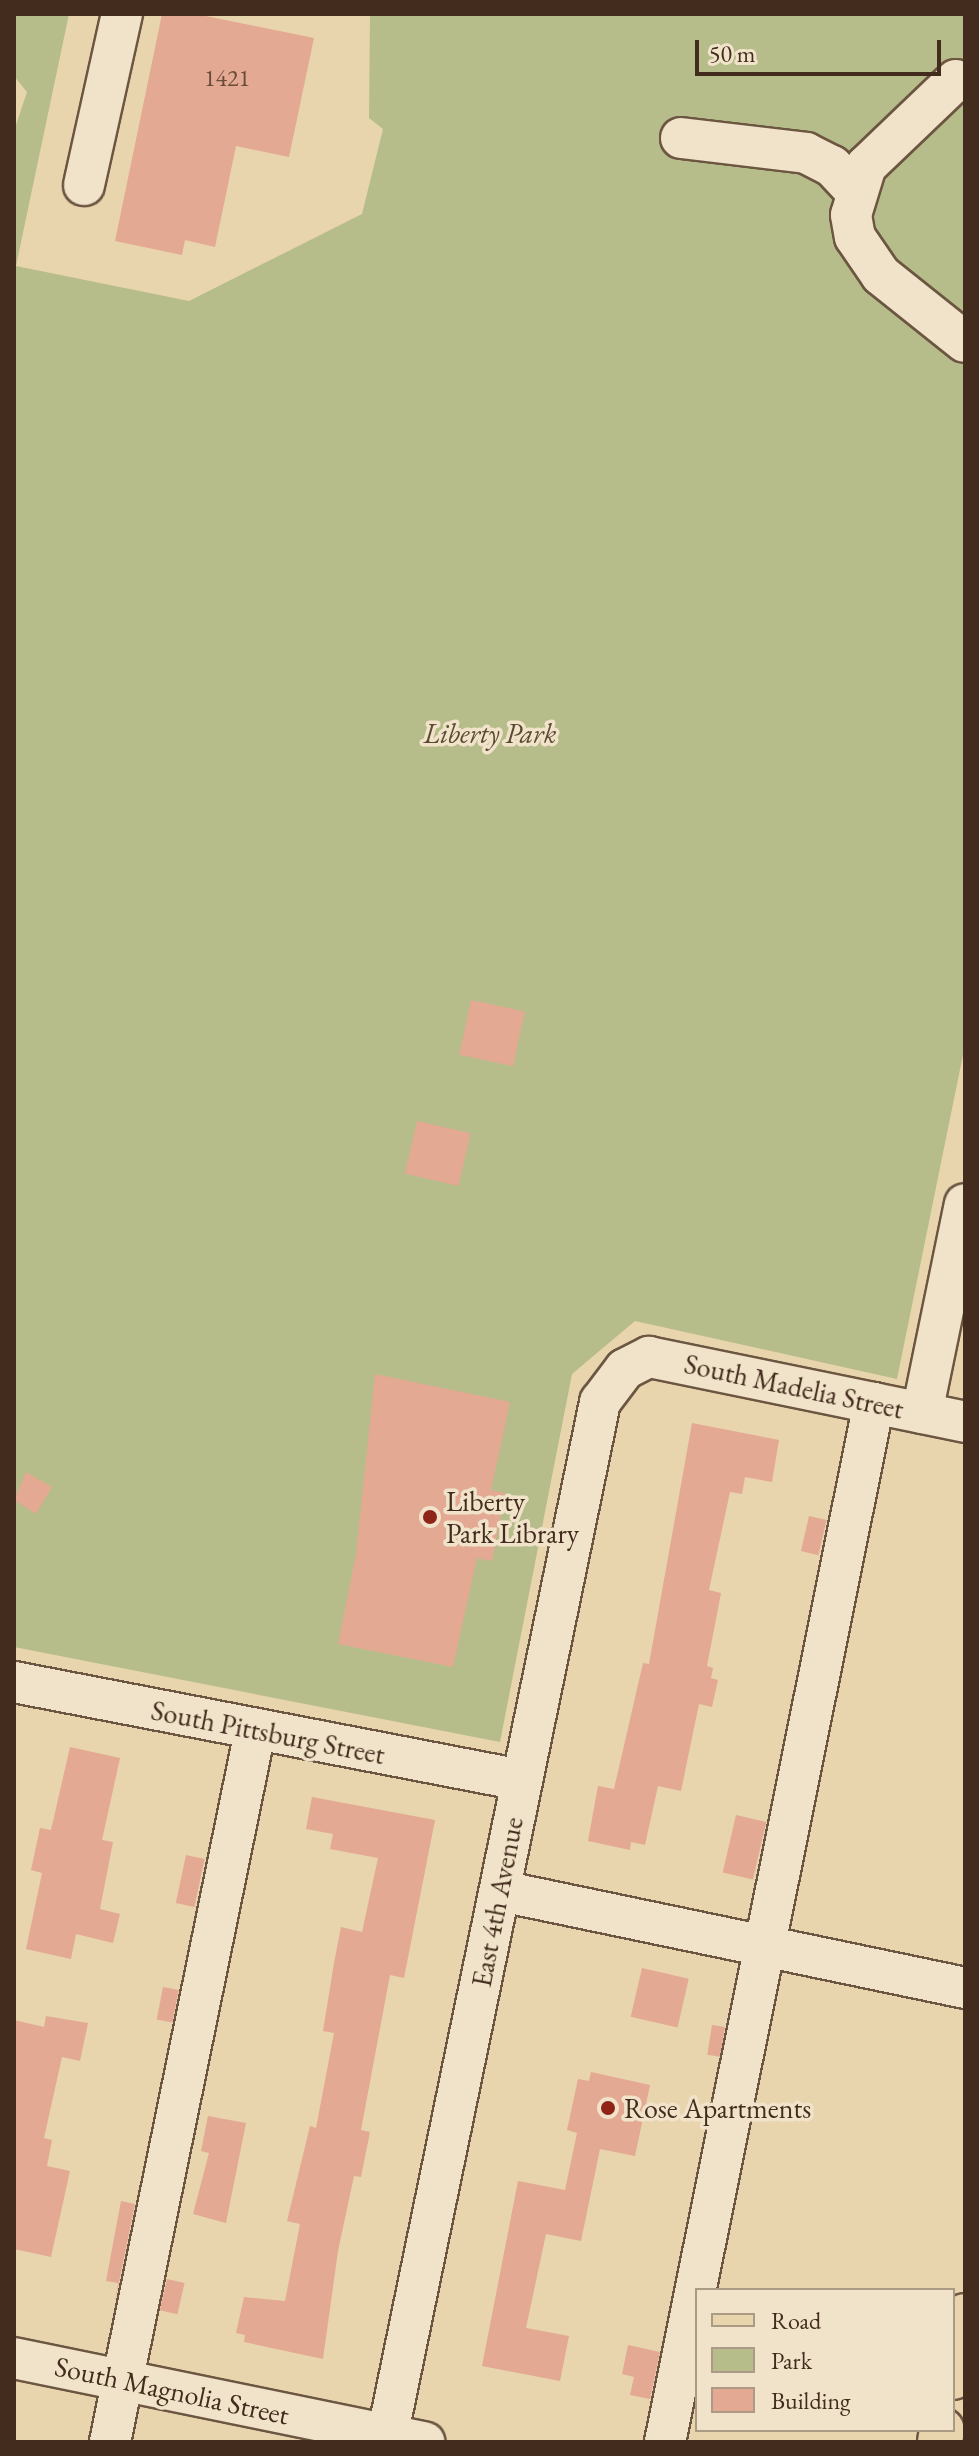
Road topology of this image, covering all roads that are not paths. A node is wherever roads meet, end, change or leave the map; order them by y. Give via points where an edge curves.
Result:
1 (122, 14) edge
2 (956, 80) dead end
3 (681, 138) dead end
4 (84, 185) dead end
5 (856, 192) junction
6 (965, 342) edge
7 (965, 1204) edge
8 (625, 1369) joint
9 (874, 1403) junction
10 (922, 1413) junction
11 (965, 1422) edge
12 (14, 1682) edge
13 (255, 1731) junction
14 (521, 1780) junction
15 (501, 1891) junction
16 (763, 1946) junction
17 (965, 1988) edge
18 (695, 2288) edge
19 (695, 2290) edge
20 (965, 2316) edge
21 (14, 2358) edge
22 (955, 2367) edge
23 (123, 2380) junction
24 (399, 2440) edge
25 (110, 2442) edge
26 (665, 2442) edge

1 - 4 street
2 - 5 street via 866,166
3 - 5 street via 806,153 832,166
5 - 6 street via 851,215 855,237 881,275
7 - 10 street
8 - 9 street, South Madelia Street via 649,1357
8 - 14 street, East 4th Avenue via 600,1402
9 - 10 street, South Madelia Street
9 - 16 street
10 - 11 street, South Madelia Street
12 - 13 street, South Pittsburg Street
13 - 14 street, South Pittsburg Street
13 - 23 street
14 - 15 street, East 4th Avenue
15 - 16 street
15 - 24 street, East 4th Avenue
16 - 17 street
16 - 18 street
19 - 26 street
20 - 22 main road
21 - 23 street, South Magnolia Street
23 - 24 street, South Magnolia Street
23 - 25 street

